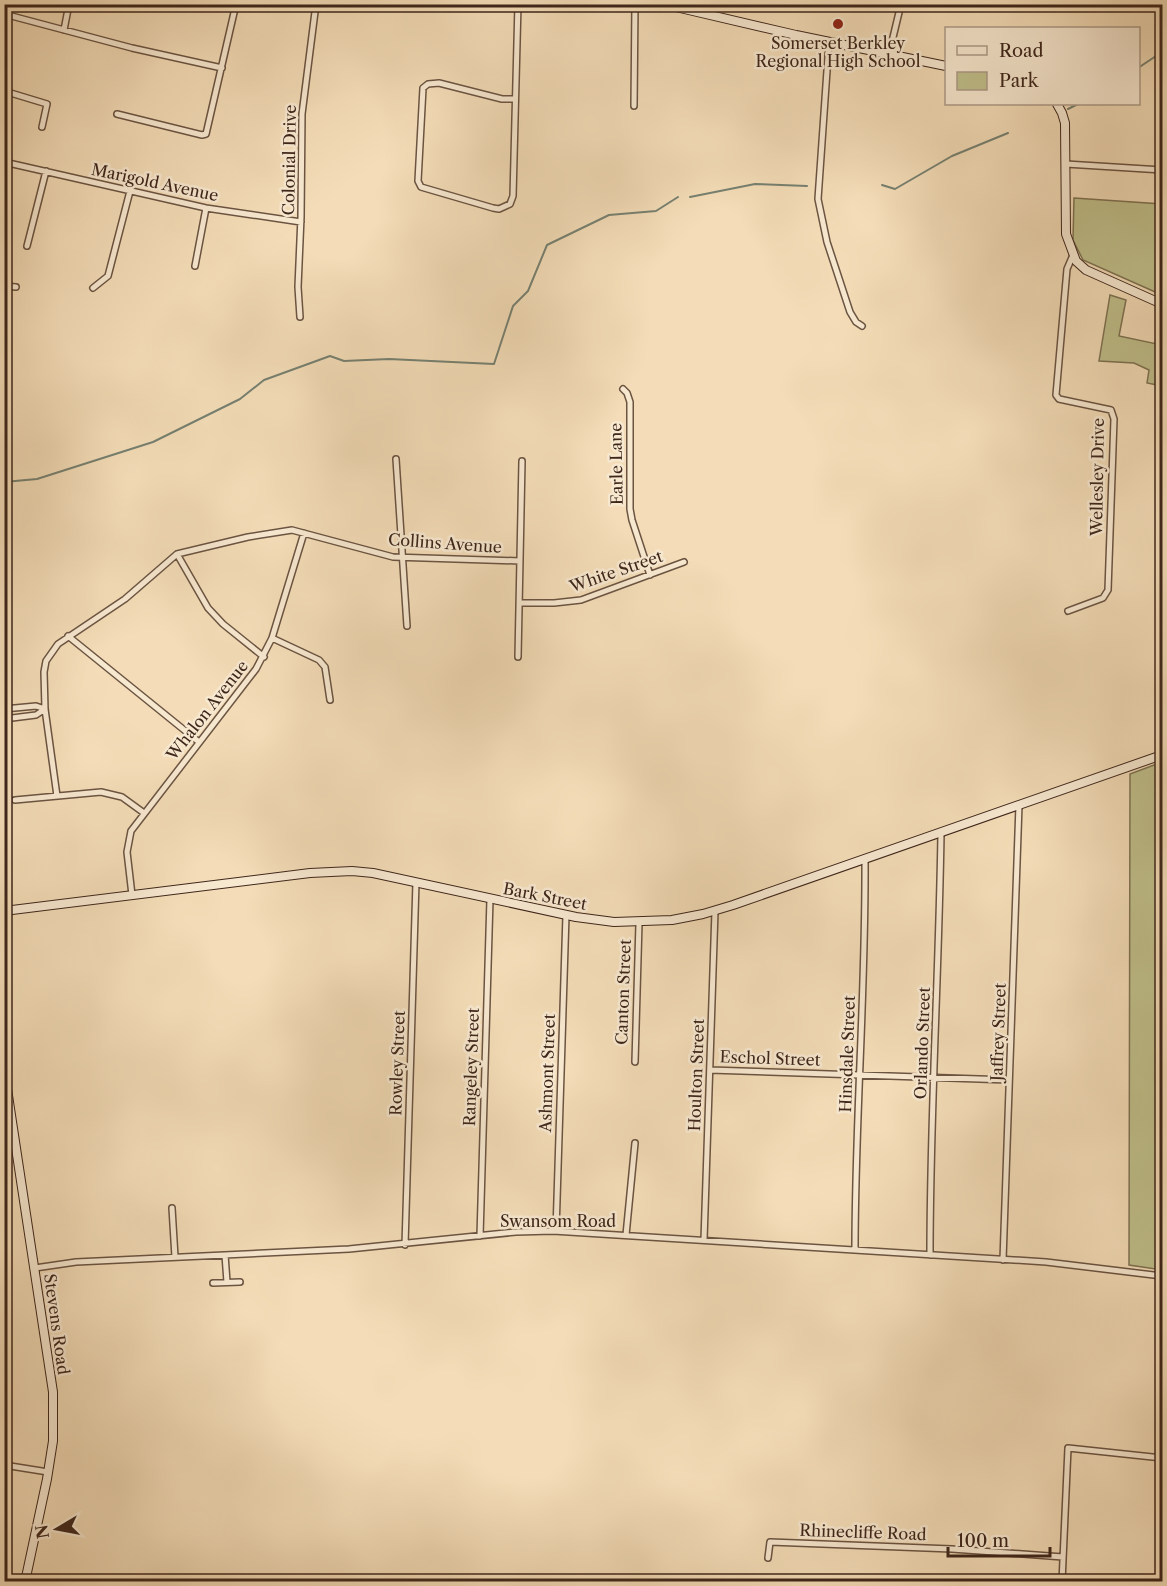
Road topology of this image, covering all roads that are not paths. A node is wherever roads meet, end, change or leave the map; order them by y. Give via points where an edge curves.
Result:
1 (69, 4) edge
2 (236, 4) edge
3 (316, 4) edge
4 (518, 4) edge
5 (635, 4) edge
6 (663, 4) edge
7 (901, 4) edge
8 (4, 14) edge
9 (64, 30) junction
10 (829, 42) junction
11 (889, 54) junction
12 (945, 66) edge
13 (222, 68) junction
14 (4, 91) edge
15 (515, 99) junction
16 (1058, 105) edge
17 (634, 106) dead end
18 (117, 114) dead end
19 (42, 127) dead end
20 (4, 162) edge
21 (1066, 164) junction
22 (1162, 170) edge
23 (46, 171) junction
24 (130, 191) junction
25 (206, 208) junction
26 (301, 222) junction
27 (27, 246) dead end
28 (1073, 255) junction
29 (195, 266) dead end
30 (4, 286) edge
31 (16, 287) dead end
32 (93, 288) dead end
33 (1162, 304) edge
34 (300, 317) dead end
35 (862, 326) dead end
36 (623, 389) dead end
37 (396, 459) dead end
38 (522, 461) dead end
39 (304, 533) junction
40 (177, 554) junction
41 (403, 558) junction
42 (520, 561) junction
43 (684, 562) dead end
44 (650, 575) junction
45 (519, 603) junction
46 (1068, 611) dead end
47 (407, 626) dead end
48 (68, 636) junction
49 (272, 638) junction
50 (264, 657) junction
51 (518, 657) dead end
52 (330, 700) dead end
53 (4, 709) edge
54 (45, 709) junction
55 (4, 719) edge
56 (199, 742) junction
57 (1162, 755) edge
58 (57, 796) junction
59 (15, 800) dead end
60 (1019, 806) junction
61 (144, 813) junction
62 (941, 833) junction
63 (865, 859) junction
64 (416, 882) junction
65 (132, 895) junction
66 (490, 899) junction
67 (4, 911) edge
68 (715, 911) junction
69 (566, 915) junction
70 (639, 922) junction
71 (635, 1062) dead end
72 (4, 1070) edge
73 (710, 1070) junction
74 (859, 1075) junction
75 (935, 1078) junction
76 (1009, 1080) junction
77 (635, 1143) dead end
78 (172, 1208) dead end
79 (556, 1232) junction
80 (626, 1235) junction
81 (480, 1236) junction
82 (704, 1240) junction
83 (405, 1245) junction
84 (855, 1250) junction
85 (225, 1255) junction
86 (930, 1255) junction
87 (175, 1257) junction
88 (1003, 1260) junction
89 (35, 1268) junction
90 (1162, 1276) edge
91 (227, 1282) junction
92 (240, 1282) dead end
93 (213, 1283) dead end
94 (1162, 1458) edge
95 (4, 1465) edge
96 (48, 1472) junction
97 (1063, 1557) junction
98 (768, 1558) dead end
99 (26, 1581) edge
100 (1062, 1581) edge

1 - 9 street
2 - 13 street
3 - 26 street, Colonial Drive via 302,114
4 - 15 street
5 - 17 street
6 - 10 main road
7 - 11 street
8 - 9 street
9 - 13 street
10 - 11 main road
10 - 35 street via 818,200 850,312
11 - 12 main road
13 - 18 street via 206,134
14 - 19 street via 47,104
15 - 15 street via 513,196 507,207 493,208 421,187 418,181 423,88 439,83
16 - 21 main road via 1065,123
20 - 23 street, Marigold Avenue
21 - 22 street
21 - 28 main road via 1065,224
23 - 24 street, Marigold Avenue
23 - 27 street
24 - 25 street, Marigold Avenue
24 - 32 street via 108,276
25 - 26 street, Marigold Avenue
25 - 29 street
26 - 34 street, Colonial Drive
28 - 33 main road via 1086,270
28 - 46 street, Wellesley Drive via 1066,269 1056,395 1059,399 1111,410 1114,419 1108,590 1103,598
30 - 31 street
36 - 44 street, Earle Lane via 630,402 630,509
37 - 41 street
38 - 42 street
39 - 40 street, Collins Avenue via 281,530
39 - 41 street, Collins Avenue
39 - 49 street, Whalon Avenue
40 - 48 street, Collins Avenue via 125,599
40 - 50 street via 208,608
41 - 42 street, Collins Avenue
41 - 47 street
42 - 45 street
43 - 44 street, White Street
44 - 45 street, White Street via 581,600
45 - 51 street
48 - 54 street, Collins Avenue via 46,661
48 - 56 street
49 - 50 street, Whalon Avenue
49 - 52 street via 319,660 325,667
50 - 56 street, Whalon Avenue
53 - 54 street via 36,705
54 - 55 street via 36,715
54 - 58 street, Collins Avenue
56 - 61 street, Whalon Avenue
57 - 60 main road, Bark Street
58 - 59 street
58 - 61 street via 115,794
60 - 62 main road, Bark Street
60 - 76 street, Jaffrey Street
61 - 65 street, Whalon Avenue via 127,843
62 - 63 main road, Bark Street
62 - 75 street, Orlando Street
63 - 68 main road, Bark Street
63 - 74 street, Hinsdale Street
64 - 65 main road, Bark Street via 373,873 325,872
64 - 66 main road, Bark Street
64 - 83 street, Rowley Street
65 - 67 main road, Bark Street
66 - 69 main road, Bark Street
66 - 81 street, Rangeley Street
68 - 70 main road, Bark Street
68 - 73 street, Houlton Street
69 - 70 main road, Bark Street
69 - 79 street, Ashmont Street
70 - 71 street, Canton Street
72 - 89 main road, Stevens Road
73 - 74 street, Eschol Street
73 - 82 street, Houlton Street
74 - 75 street, Eschol Street
74 - 84 street, Hinsdale Street
75 - 76 street, Eschol Street
75 - 86 street, Orlando Street
76 - 88 street, Jaffrey Street
77 - 80 street
78 - 87 street
79 - 80 street, Swansom Road
79 - 81 street, Swansom Road
80 - 82 street, Swansom Road
81 - 83 street, Swansom Road
82 - 84 street, Swansom Road
83 - 85 street, Swansom Road
84 - 86 street, Swansom Road
85 - 87 street, Swansom Road
85 - 91 street
86 - 88 street, Swansom Road
87 - 89 street, Swansom Road
88 - 90 street, Swansom Road
89 - 96 main road, Stevens Road via 53,1392 53,1441
91 - 92 street
91 - 93 street
94 - 97 street via 1068,1448
95 - 96 street
96 - 99 main road, Stevens Road
97 - 98 street, Rhinecliffe Road via 770,1542
97 - 100 street

